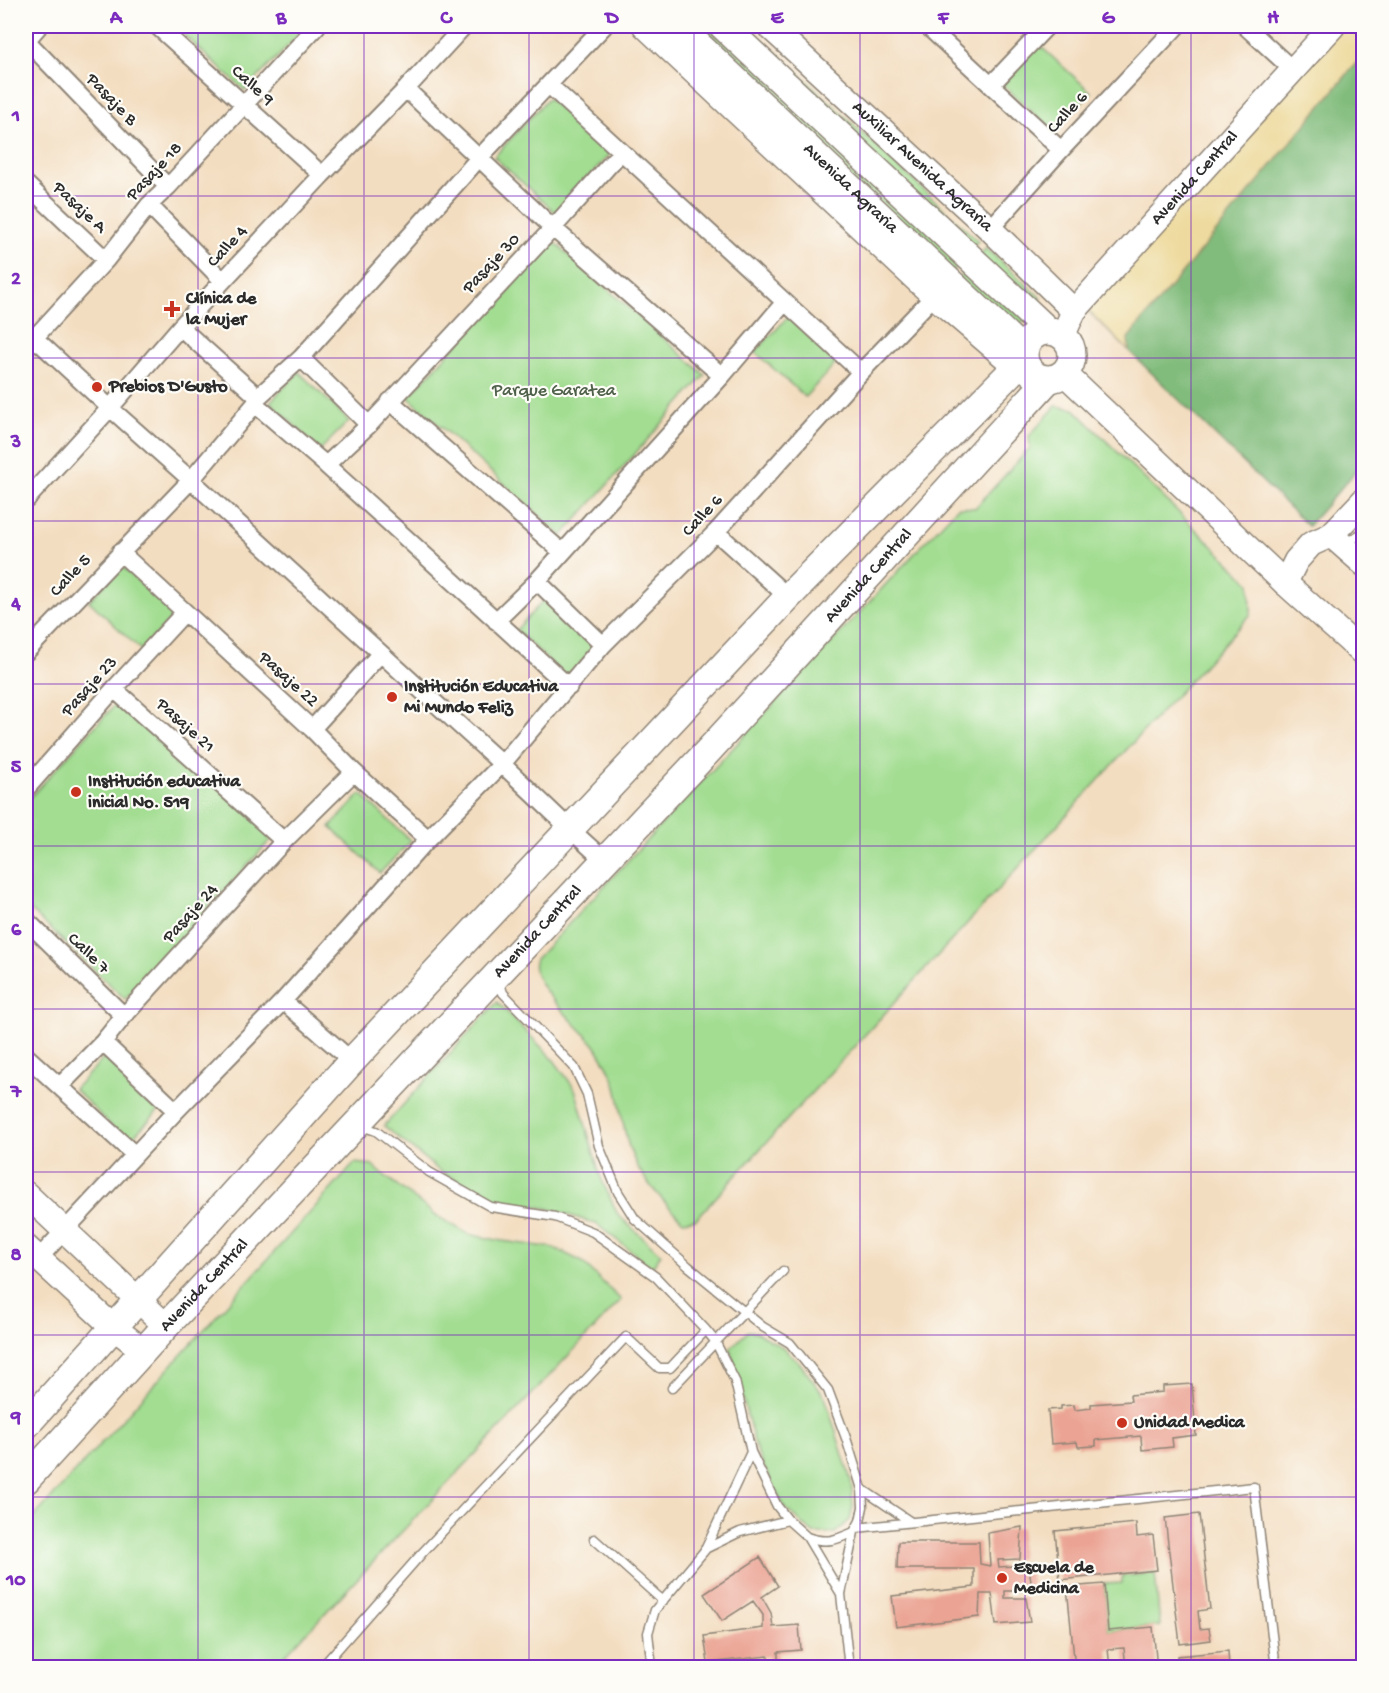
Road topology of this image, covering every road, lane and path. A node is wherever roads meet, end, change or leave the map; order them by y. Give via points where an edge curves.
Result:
1 (39, 26) edge
2 (156, 26) edge
3 (317, 26) edge
4 (464, 26) edge
5 (604, 26) edge
6 (645, 26) edge
7 (678, 26) edge
8 (723, 26) edge
9 (769, 26) edge
10 (927, 26) edge
11 (1047, 26) edge
12 (1177, 26) edge
13 (1245, 26) edge
14 (1333, 26) edge
15 (26, 40) edge
16 (1293, 70) junction
17 (991, 85) junction
18 (549, 86) junction
19 (406, 89) junction
20 (244, 105) junction
21 (1061, 150) junction
22 (621, 152) junction
23 (479, 158) junction
24 (322, 175) junction
25 (26, 184) edge
26 (168, 187) junction
27 (149, 205) junction
28 (553, 228) junction
29 (990, 229) junction
30 (106, 260) junction
31 (223, 281) junction
32 (934, 296) junction
33 (784, 303) junction
34 (1061, 326) junction
35 (180, 327) junction
36 (28, 338) edge
37 (1023, 356) junction
38 (301, 358) junction
39 (861, 372) junction
40 (722, 376) junction
41 (1056, 376) junction
42 (256, 400) junction
43 (390, 401) junction
44 (110, 408) junction
45 (369, 425) junction
46 (326, 465) junction
47 (191, 480) junction
48 (26, 500) edge
49 (1364, 500) edge
50 (716, 532) junction
51 (1364, 532) edge
52 (1337, 540) junction
53 (120, 552) junction
54 (562, 552) junction
55 (1364, 564) edge
56 (537, 581) junction
57 (1285, 583) junction
58 (788, 597) junction
59 (184, 613) junction
60 (496, 621) junction
61 (603, 645) junction
62 (26, 652) edge
63 (380, 654) junction
64 (1364, 654) edge
65 (569, 687) junction
66 (114, 689) junction
67 (312, 729) junction
68 (502, 764) junction
69 (354, 772) junction
70 (26, 789) edge
71 (570, 829) junction
72 (428, 839) junction
73 (284, 841) junction
74 (604, 860) junction
75 (26, 920) edge
76 (498, 974) junction
77 (283, 1001) junction
78 (124, 1016) junction
79 (103, 1041) junction
80 (26, 1056) edge
81 (352, 1060) junction
82 (60, 1086) junction
83 (176, 1111) junction
84 (357, 1124) junction
85 (135, 1155) junction
86 (26, 1194) edge
87 (65, 1230) junction
88 (32, 1253) edge
89 (783, 1271) dead end
90 (137, 1299) junction
91 (744, 1311) junction
92 (166, 1326) junction
93 (113, 1327) junction
94 (706, 1330) junction
95 (715, 1341) junction
96 (143, 1350) junction
97 (672, 1388) dead end
98 (26, 1425) edge
99 (751, 1452) junction
100 (26, 1480) edge
101 (862, 1489) junction
102 (788, 1520) junction
103 (911, 1522) junction
104 (855, 1530) junction
105 (807, 1538) junction
106 (594, 1539) dead end
107 (705, 1550) junction
108 (841, 1594) junction
109 (663, 1600) junction
110 (321, 1668) edge
111 (652, 1668) edge
112 (849, 1668) edge
113 (1276, 1668) edge

1 - 15 street
2 - 20 street, Calle 9
3 - 20 street, Pasaje 18
4 - 19 street, Calle 4
5 - 18 street, Calle 5
6 - 32 street
7 - 37 main road, Avenida Agraria
8 - 34 main road, Avenida Agraria
9 - 29 street, Auxiliar Avenida Agraria
10 - 17 street
11 - 17 street
12 - 21 street, Calle 6
13 - 16 street
14 - 16 street, Avenida Central
15 - 26 street, Pasaje B
16 - 34 street, Avenida Central
17 - 21 street
18 - 22 street
18 - 23 street, Calle 5
19 - 23 street
19 - 24 street, Calle 4
20 - 24 street, Calle 9
20 - 26 street, Pasaje 18
21 - 29 street, Calle 6
22 - 28 street, Pasaje 30
22 - 33 street
23 - 28 street
23 - 38 street, Calle 5
24 - 31 street, Calle 4
25 - 30 street, Pasaje A
26 - 27 street, Pasaje 18
27 - 30 street, Pasaje 18
27 - 31 street
28 - 40 street
28 - 43 street, Pasaje 30
29 - 34 street, Auxiliar Avenida Agraria
30 - 36 street, Pasaje 18
31 - 35 street, Calle 4
32 - 37 street via 1005,357
32 - 39 street, Calle 6
33 - 39 street
33 - 40 street
34 - 37 main road via 1031,337
34 - 41 main road via 1072,359 1069,367
35 - 42 street
35 - 44 street, Calle 4
36 - 44 street
37 - 41 main road via 1032,374 1040,378
37 - 58 main road
38 - 42 street, Calle 5
38 - 45 street
39 - 50 street, Calle 6
40 - 54 street
41 - 57 street
41 - 74 main road, Avenida Central
42 - 46 street
42 - 47 street, Calle 5
43 - 45 street, Pasaje 30
43 - 54 street
44 - 47 street
44 - 48 street, Calle 4
45 - 46 street, Pasaje 30
46 - 60 street
47 - 53 street, Calle 5
47 - 63 street
49 - 52 street
50 - 58 street
50 - 61 street, Calle 6
51 - 52 lane
52 - 55 street
52 - 57 street via 1311,544 1296,561
53 - 59 street, Pasaje 22
53 - 62 street, Calle 5
54 - 56 street
56 - 60 street
56 - 61 street
57 - 64 street
58 - 71 main road
59 - 66 street, Pasaje 23
59 - 67 street, Pasaje 22
60 - 65 street
61 - 65 street, Calle 6
63 - 67 street
63 - 68 street
65 - 68 street, Calle 6
66 - 70 street, Pasaje 23
66 - 73 street, Pasaje 21
67 - 69 street, Pasaje 22
68 - 71 street
68 - 72 street, Calle 6
69 - 72 street, Pasaje 22
69 - 73 street, Pasaje 24
71 - 74 street
71 - 81 main road
72 - 77 street, Calle 6
73 - 78 street, Pasaje 24
74 - 76 main road, Avenida Central
75 - 78 street, Calle 7
76 - 84 main road, Avenida Central
76 - 91 lane via 503,993 574,1067 587,1094 599,1146 618,1192 636,1219
77 - 81 street
77 - 83 street, Calle 6
78 - 79 street, Pasaje 24
79 - 82 street, Pasaje 24
79 - 83 street
80 - 82 street
81 - 90 main road
82 - 85 street
83 - 85 street, Calle 6
84 - 92 main road, Avenida Central
84 - 94 lane via 376,1131 429,1172 491,1207 555,1217 593,1232 656,1277
85 - 87 street, Calle 6
86 - 87 street
87 - 88 street, Calle 6
87 - 90 street
88 - 93 street
89 - 91 lane
90 - 92 street
90 - 93 main road
91 - 95 lane
91 - 101 lane via 790,1343 828,1390
92 - 96 main road, Avenida Central
93 - 96 street
93 - 98 main road
94 - 95 lane
94 - 110 lane via 670,1368 659,1368 626,1337 423,1552
95 - 97 lane
95 - 99 lane via 735,1382
96 - 100 main road, Avenida Central
99 - 102 lane
99 - 107 lane
101 - 103 lane
101 - 104 lane via 863,1507
102 - 105 lane
102 - 107 lane via 740,1532
103 - 104 lane
103 - 113 lane via 1254,1486
104 - 105 lane via 836,1540
104 - 108 lane
105 - 108 lane
106 - 109 lane
107 - 109 lane
108 - 112 lane
109 - 111 lane via 655,1610 648,1633

